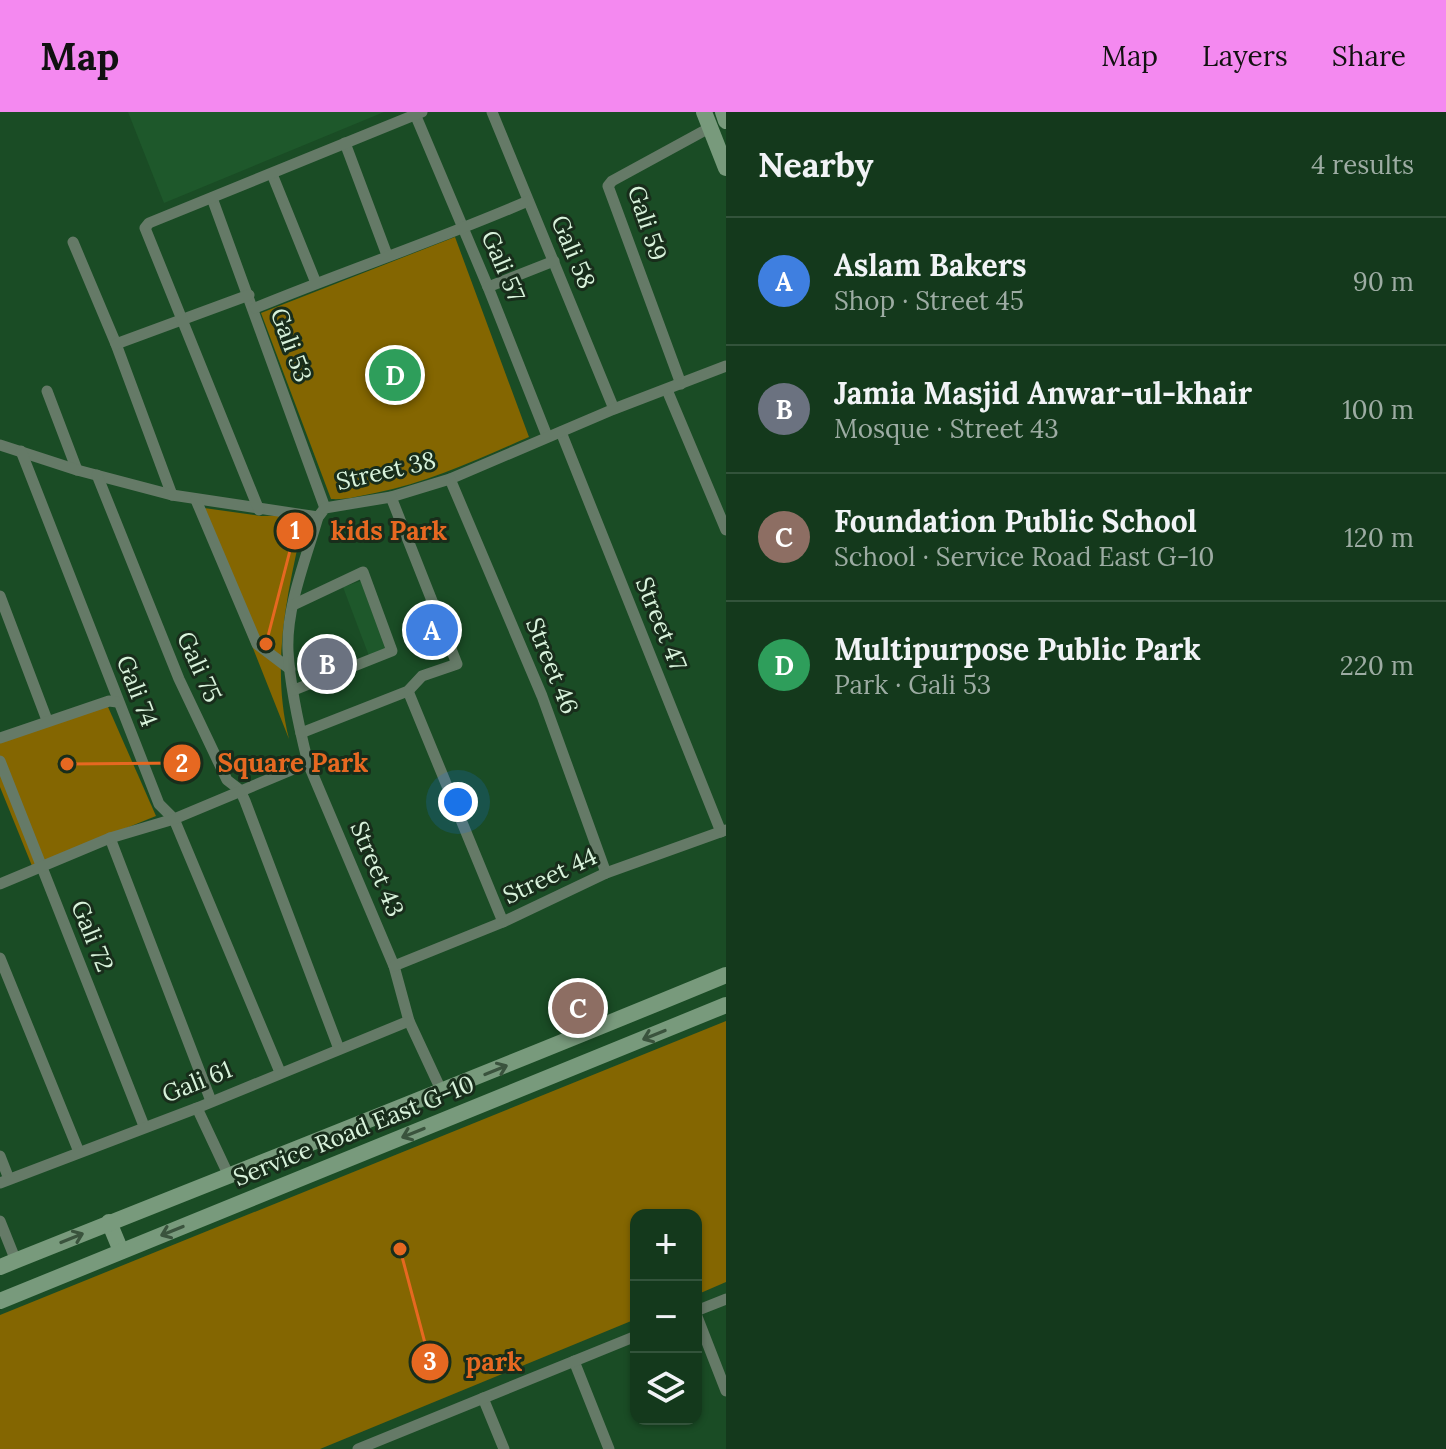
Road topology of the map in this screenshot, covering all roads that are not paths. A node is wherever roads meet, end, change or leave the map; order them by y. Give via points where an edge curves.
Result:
1 (492, 112) edge
2 (723, 112) edge
3 (418, 113) edge
4 (714, 120) edge
5 (345, 143) junction
6 (726, 168) edge
7 (272, 174) junction
8 (212, 198) junction
9 (528, 201) junction
10 (463, 229) junction
11 (73, 242) dead end
12 (387, 255) junction
13 (554, 261) junction
14 (316, 283) junction
15 (488, 287) junction
16 (249, 295) junction
17 (255, 308) junction
18 (181, 319) junction
19 (116, 344) junction
20 (726, 366) edge
21 (681, 384) junction
22 (667, 390) junction
23 (47, 391) dead end
24 (614, 409) junction
25 (561, 432) junction
26 (547, 436) junction
27 (0, 445) edge
28 (21, 451) junction
29 (77, 470) junction
30 (97, 475) junction
31 (450, 479) junction
32 (172, 495) junction
33 (391, 497) junction
34 (196, 500) junction
35 (259, 510) junction
36 (321, 512) junction
37 (726, 530) edge
38 (0, 596) edge
39 (293, 605) junction
40 (290, 669) junction
41 (294, 690) junction
42 (408, 691) junction
43 (117, 702) junction
44 (47, 720) junction
45 (301, 733) junction
46 (0, 738) edge
47 (0, 761) edge
48 (308, 763) junction
49 (240, 790) junction
50 (174, 819) junction
51 (724, 831) edge
52 (110, 838) junction
53 (42, 867) junction
54 (606, 873) junction
55 (0, 884) edge
56 (503, 922) junction
57 (0, 958) edge
58 (394, 966) junction
59 (726, 975) edge
60 (726, 1005) edge
61 (409, 1021) junction
62 (339, 1049) junction
63 (280, 1072) junction
64 (442, 1092) junction
65 (211, 1101) junction
66 (197, 1108) junction
67 (144, 1126) junction
68 (79, 1152) junction
69 (0, 1156) edge
70 (228, 1174) junction
71 (5, 1181) edge
72 (0, 1221) edge
73 (109, 1222) junction
74 (121, 1251) junction
75 (8, 1264) edge
76 (726, 1299) edge
77 (0, 1301) edge
78 (702, 1310) edge
79 (702, 1329) edge
80 (630, 1338) edge
81 (574, 1361) junction
82 (726, 1391) edge
83 (483, 1398) junction
84 (359, 1449) edge
85 (504, 1449) edge
86 (609, 1449) edge

1 - 9 street, Gali 58
2 - 4 main road
3 - 5 street
3 - 10 street, Gali 57
4 - 6 main road
4 - 21 street, Gali 59 via 608,186
5 - 7 street
5 - 12 street
7 - 8 street
7 - 14 street
8 - 16 street, Gali 53
8 - 18 street via 145,228
9 - 10 street
9 - 13 street, Gali 58
10 - 12 street
10 - 15 street, Gali 57
11 - 19 street
12 - 14 street
13 - 15 street
13 - 24 street, Gali 58
14 - 17 street
15 - 26 street, Gali 57
16 - 17 street, Gali 53
16 - 18 street
17 - 36 street, Gali 53
18 - 19 street
18 - 35 street
19 - 32 street
20 - 21 street, Street 38
21 - 22 street, Street 38
22 - 24 street, Street 38
22 - 37 street
23 - 29 street
24 - 25 street, Street 38
25 - 26 street, Street 38
25 - 51 street, Street 47
26 - 31 street, Street 38
27 - 28 street, Street 38
28 - 29 street, Street 38
28 - 43 street, Gali 74
29 - 30 street, Street 38
30 - 32 street, Street 38
30 - 49 street, Gali 75 via 179,679 227,780
31 - 33 street, Street 38
31 - 54 street, Street 46 via 542,696
32 - 34 street, Street 38
33 - 36 street, Street 38
33 - 42 street via 457,664 422,676
34 - 35 street, Street 38
34 - 40 street via 257,644
35 - 36 street, Street 38
36 - 39 street, Street 43
38 - 44 street
39 - 40 street, Street 43
39 - 41 street via 363,572 392,651
40 - 41 street, Street 43
41 - 45 street, Street 43
42 - 45 street
42 - 56 street
43 - 44 street
43 - 50 street, Gali 74 via 159,804
44 - 46 street
45 - 48 street, Street 43
47 - 53 street, Gali 72
48 - 49 street
48 - 58 street, Street 43
49 - 50 street
49 - 62 street, Gali 75
50 - 52 street
50 - 63 street, Gali 74
51 - 54 street, Street 44
52 - 53 street
52 - 65 street
53 - 55 street
53 - 67 street, Gali 72
54 - 56 street, Street 44
56 - 58 street, Street 44
57 - 68 street
58 - 61 street, Street 43
64 -> 59 main road, Service Road East G-10
60 -> 74 main road, Service Road East G-10
61 - 62 street, Gali 61
61 - 64 street, Street 43
62 - 63 street, Gali 61
63 - 65 street, Gali 61
64 - 70 main road, Service Road East G-10
65 - 66 street, Gali 61
66 - 67 street, Gali 61
66 - 70 street
67 - 68 street, Gali 61
68 - 71 street, Gali 61
69 - 71 street
70 - 73 main road, Service Road East G-10
72 - 75 street
73 - 74 main road
75 -> 73 main road, Service Road East G-10
74 - 77 main road, Service Road East G-10
76 - 78 street
79 - 82 street
80 - 81 street
81 - 83 street
81 - 86 street
83 - 84 street
83 - 85 street

